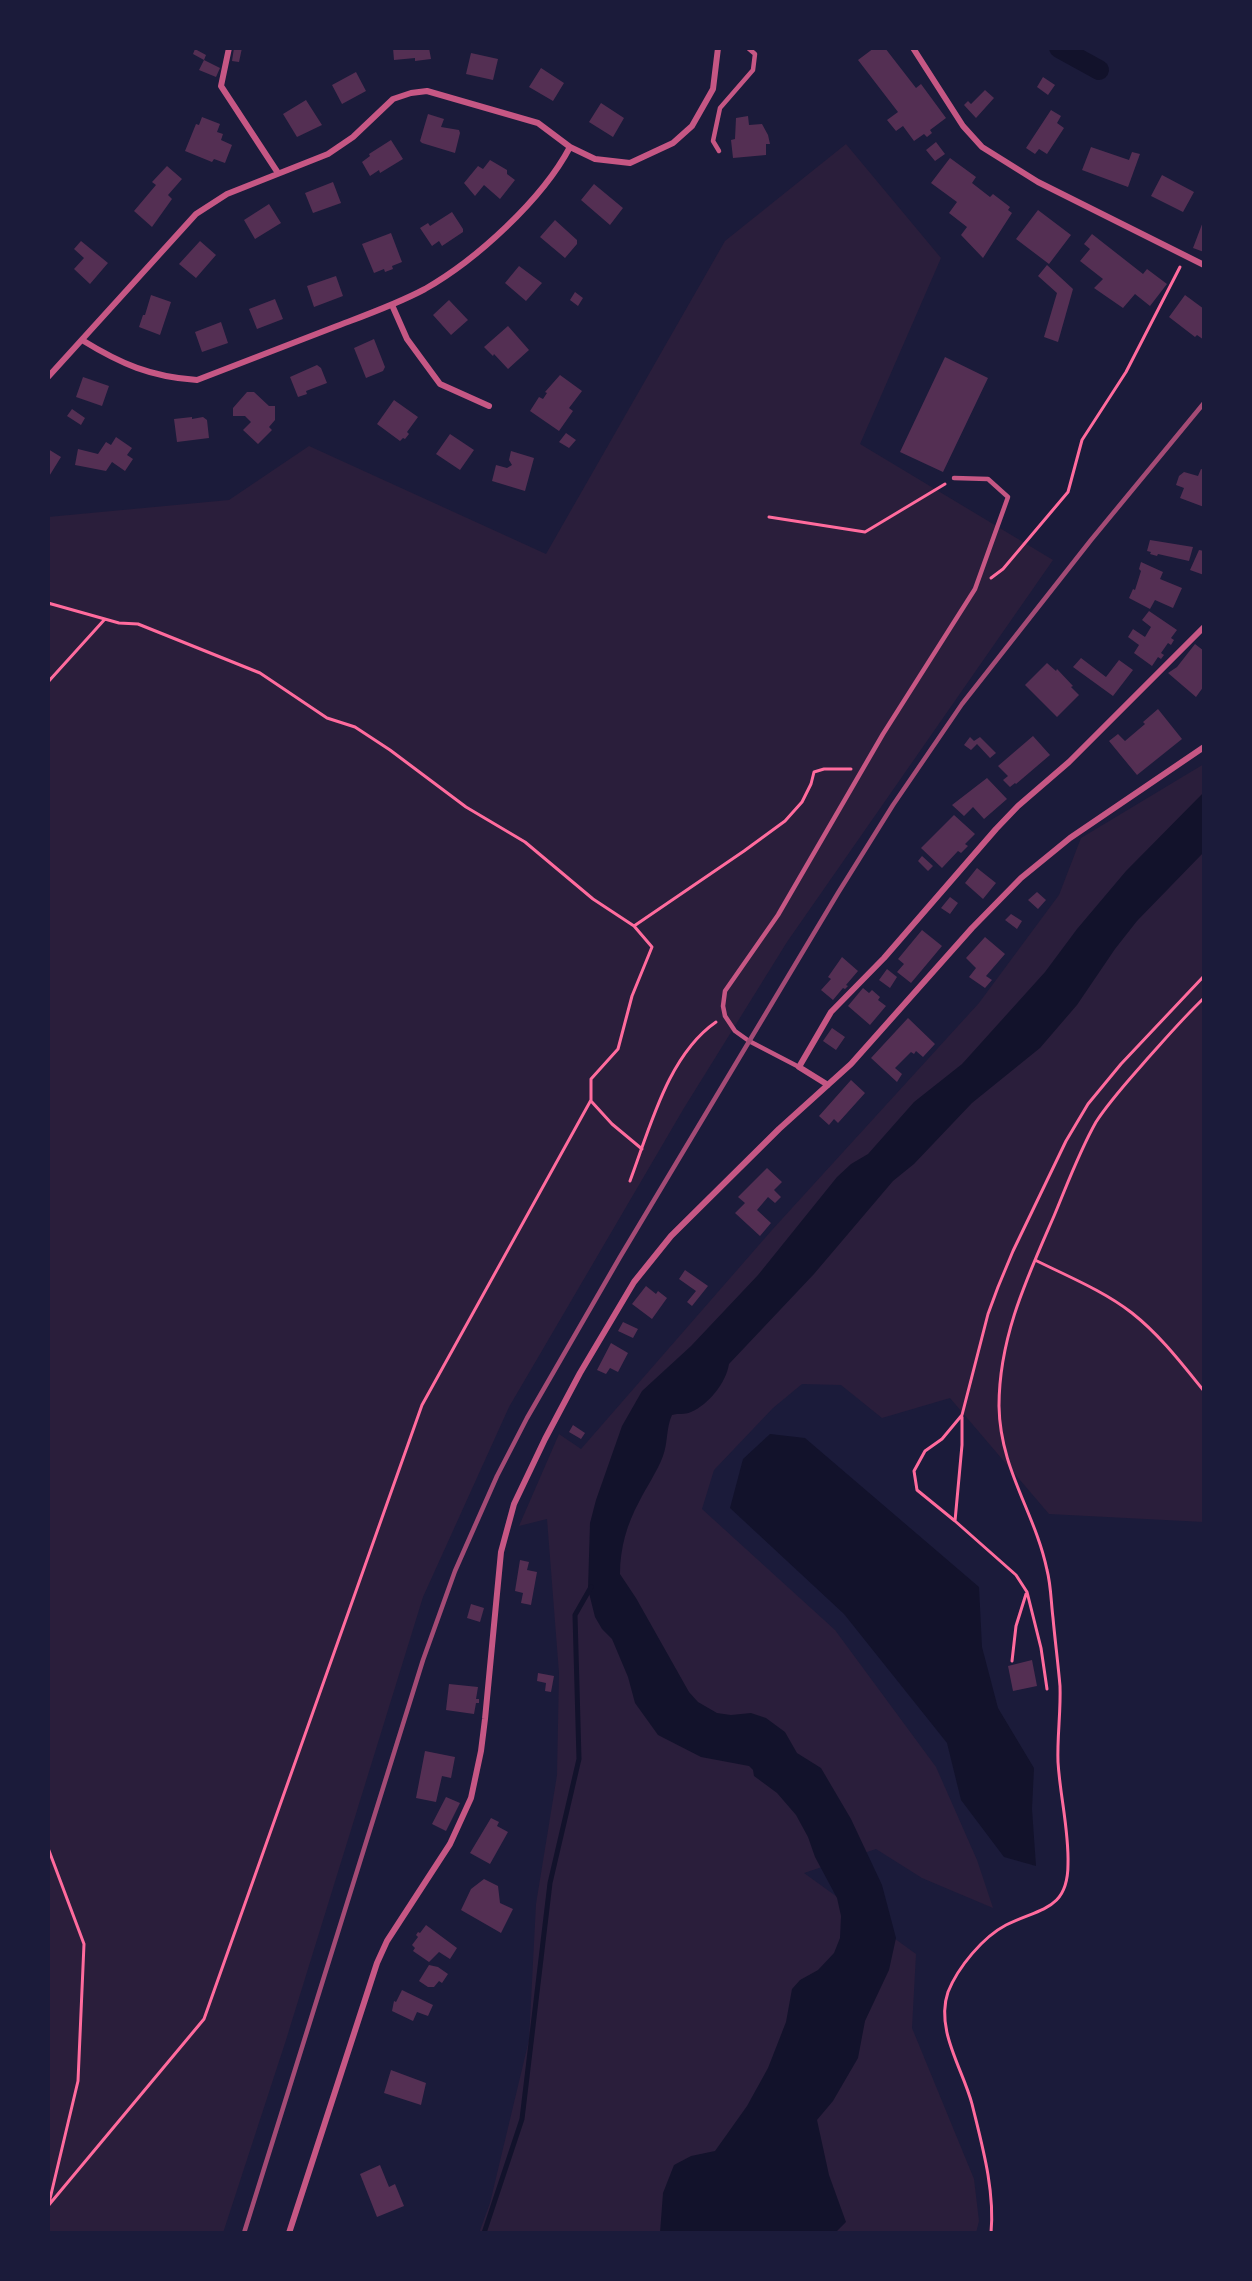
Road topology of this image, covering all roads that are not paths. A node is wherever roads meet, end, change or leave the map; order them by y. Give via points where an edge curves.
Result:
1 (229, 48) edge
2 (718, 48) edge
3 (748, 48) edge
4 (914, 48) edge
5 (570, 147) junction
6 (720, 151) dead end
7 (278, 172) junction
8 (1204, 265) edge
9 (392, 304) junction
10 (82, 340) junction
11 (48, 377) edge
12 (489, 405) dead end
13 (954, 478) road end
14 (1204, 627) edge
15 (1204, 747) edge
16 (799, 1067) junction
17 (828, 1085) junction
18 (289, 2233) edge

1 - 7 street via 221,86
2 - 5 street via 713,89 692,126 673,143 630,163 595,159
3 - 6 lane via 755,54 753,70 720,108 713,141
4 - 8 street via 963,126 982,147 1038,182
5 - 7 street via 538,123 427,91 393,99 353,137 328,154
5 - 9 street via 547,182 507,226 443,276
7 - 10 street via 228,194 196,214
9 - 10 street via 197,380 167,378 115,360
9 - 12 street via 407,339 441,384
10 - 11 street
13 - 16 lane via 988,479 1008,497 975,589 778,915 731,980 723,999 725,1016 743,1037
14 - 16 street via 1070,762 996,829 884,958 831,1012
15 - 17 street via 1038,863 972,928
16 - 17 street
17 - 18 street via 671,1236 642,1270 580,1372 514,1504 497,1583 487,1708 471,1798 450,1844 377,1963

